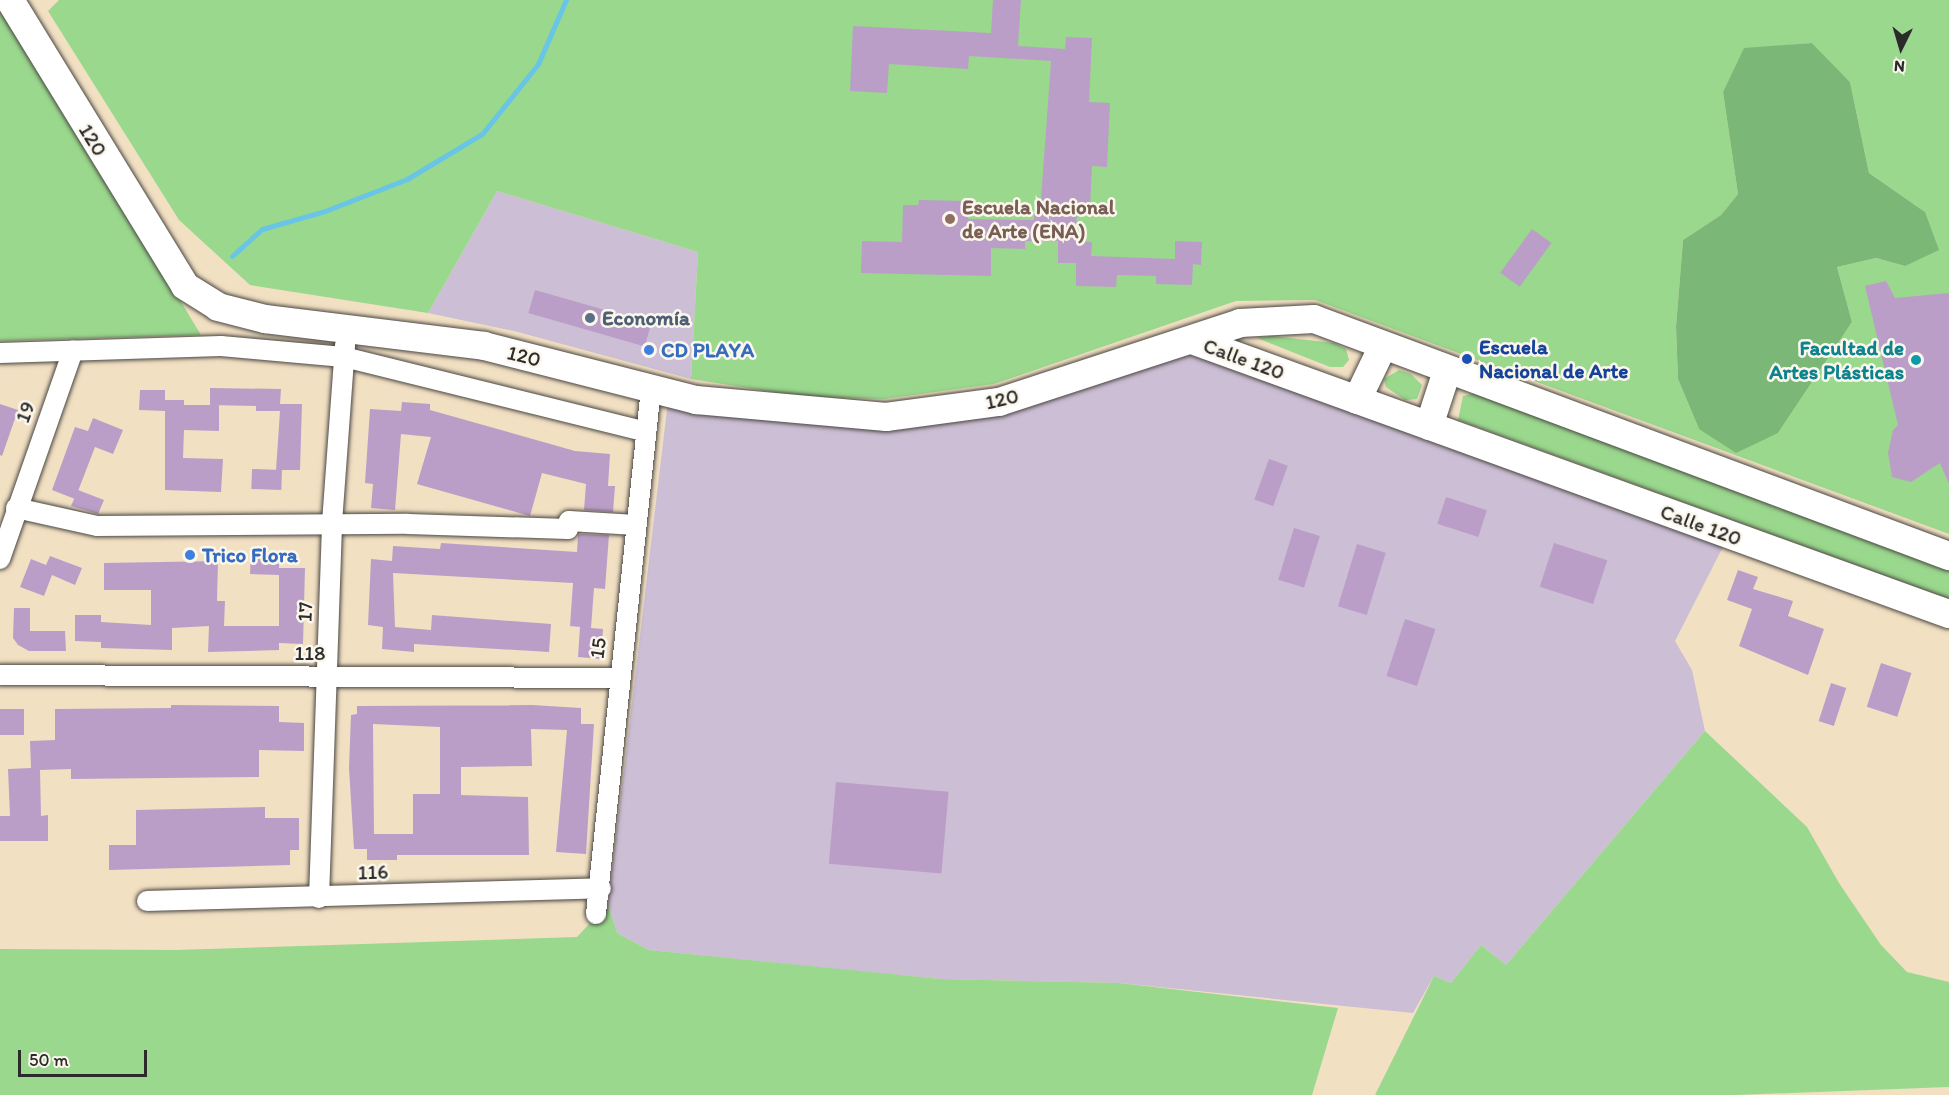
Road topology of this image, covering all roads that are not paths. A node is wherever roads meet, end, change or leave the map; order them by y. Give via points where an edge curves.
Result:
1 (16, 3) edge
2 (345, 327) junction
3 (1192, 340) junction
4 (1383, 346) junction
5 (73, 350) junction
6 (0, 353) edge
7 (344, 357) junction
8 (1447, 371) junction
9 (651, 388) junction
10 (1357, 400) junction
11 (1429, 426) junction
12 (646, 432) junction
13 (16, 508) junction
14 (332, 523) junction
15 (636, 525) junction
16 (4, 529) edge
17 (1949, 556) edge
18 (0, 559) edge
19 (1949, 614) edge
20 (0, 675) edge
21 (327, 677) junction
22 (619, 678) junction
23 (601, 888) junction
24 (319, 898) junction
25 (147, 902) dead end
26 (596, 914) dead end

1 - 2 main road, 120 via 185,286 218,307 264,319
2 - 7 street, 17
2 - 9 main road, 120 via 484,346
3 - 4 main road, Calle 120 via 1240,323 1314,319
3 - 9 main road, 120 via 999,402 886,417 696,400
3 - 10 main road, Calle 120
4 - 8 main road, Calle 120
4 - 10 main road
5 - 6 street
5 - 7 street via 221,346
5 - 13 street, 19
7 - 12 street
7 - 14 street, 17
8 - 11 main road
8 - 17 main road, Calle 120
9 - 12 street, 15
10 - 11 main road, Calle 120
11 - 19 main road, Calle 120
12 - 15 street, 15
13 - 14 street via 97,526
13 - 16 street, 19
14 - 15 street via 568,529 569,521
14 - 21 street, 17
15 - 22 street, 15
16 - 18 street, 19
20 - 21 street, 118
21 - 22 street, 118
21 - 24 street, 17
22 - 23 street, 15
23 - 24 street, 116
23 - 26 street, 15
24 - 25 street, 116

